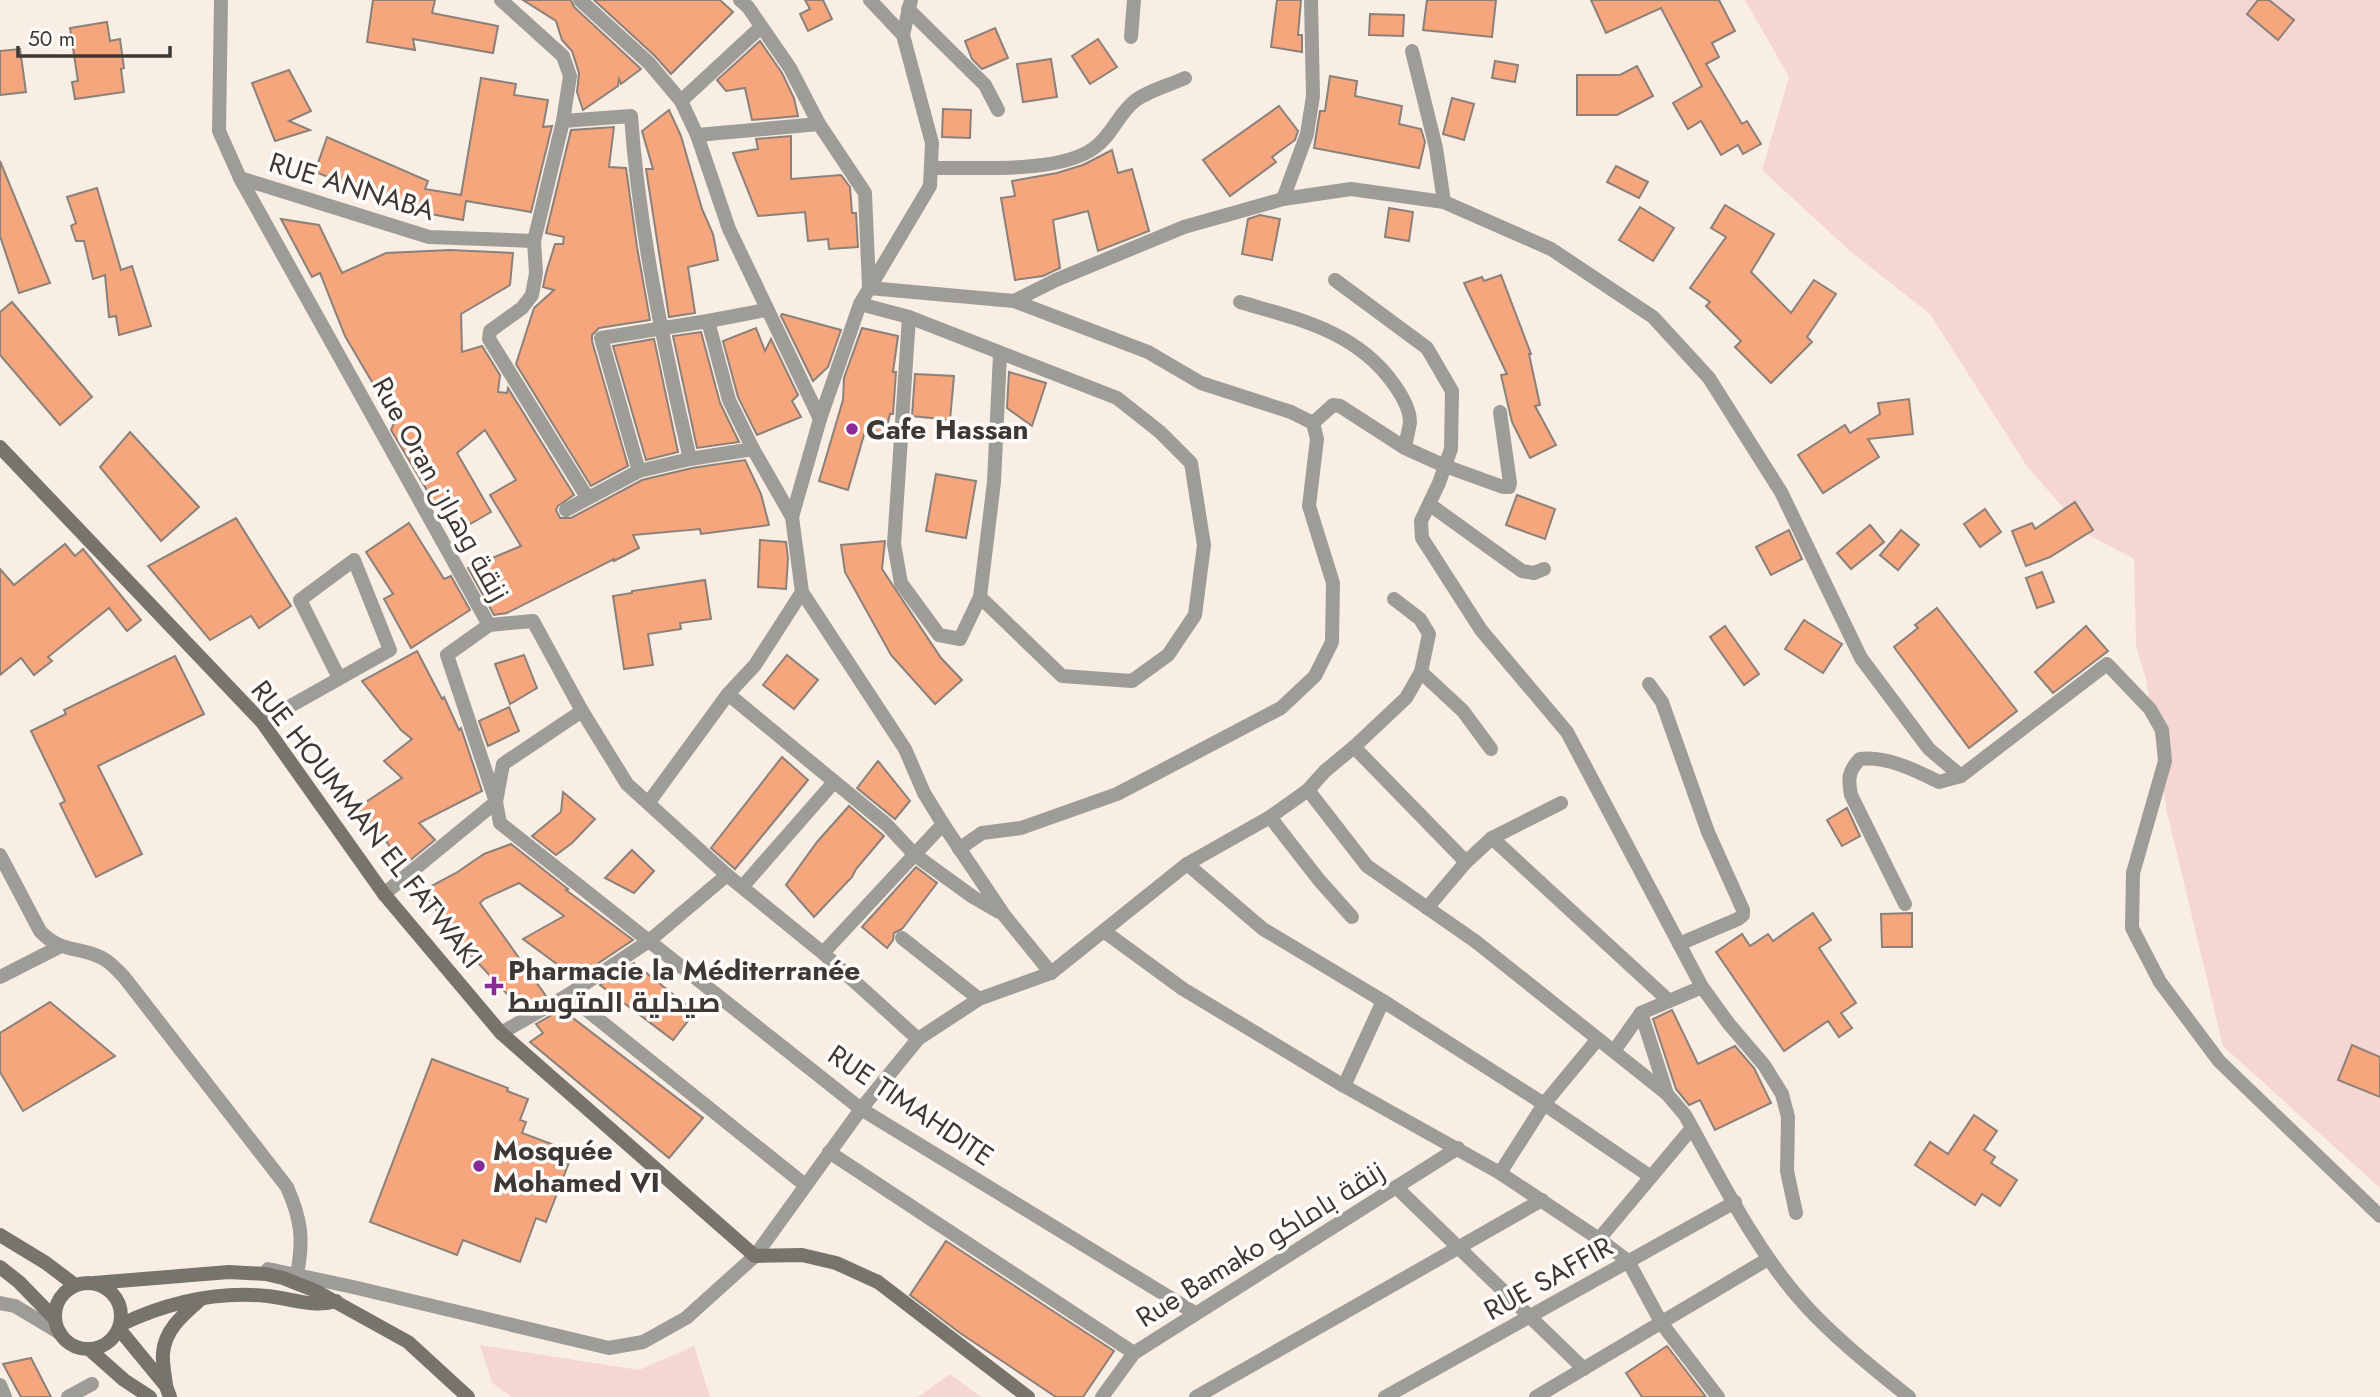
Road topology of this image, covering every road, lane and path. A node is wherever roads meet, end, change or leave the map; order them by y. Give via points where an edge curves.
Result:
1 (221, 0) edge
2 (501, 0) edge
3 (580, 0) edge
4 (740, 0) edge
5 (870, 0) edge
6 (1134, 0) edge
7 (1311, 0) edge
8 (910, 4) edge
9 (761, 27) junction
10 (903, 35) junction
11 (1131, 37) dead end
12 (1412, 51) dead end
13 (1185, 78) dead end
14 (681, 101) junction
15 (998, 110) dead end
16 (563, 121) junction
17 (820, 124) junction
18 (697, 135) junction
19 (931, 168) junction
20 (240, 178) junction
21 (1283, 200) junction
22 (1444, 202) junction
23 (534, 241) junction
24 (1335, 280) dead end
25 (869, 288) junction
26 (1014, 301) junction
27 (1240, 302) dead end
28 (860, 304) junction
29 (766, 310) junction
30 (909, 317) junction
31 (708, 321) junction
32 (660, 327) junction
33 (1000, 354) junction
34 (1500, 412) dead end
35 (820, 419) junction
36 (1313, 423) junction
37 (0, 447) edge
38 (1405, 448) junction
39 (753, 449) junction
40 (690, 459) junction
41 (1445, 466) junction
42 (639, 471) junction
43 (587, 497) junction
44 (1429, 504) junction
45 (566, 510) dead end
46 (792, 517) junction
47 (1544, 569) dead end
48 (802, 592) junction
49 (980, 597) junction
50 (1394, 599) dead end
51 (489, 625) junction
52 (1422, 672) junction
53 (339, 678) junction
54 (1649, 684) dead end
55 (728, 694) junction
56 (582, 711) junction
57 (262, 722) junction
58 (1354, 747) junction
59 (1491, 749) dead end
60 (1961, 776) junction
61 (834, 782) junction
62 (1308, 790) junction
63 (496, 802) junction
64 (649, 802) junction
65 (1561, 803) dead end
66 (1270, 817) junction
67 (943, 824) junction
68 (1492, 838) junction
69 (960, 849) junction
70 (0, 855) edge
71 (915, 855) junction
72 (1466, 862) junction
73 (1186, 864) junction
74 (727, 875) junction
75 (743, 886) junction
76 (384, 894) junction
77 (1905, 904) dead end
78 (1427, 908) junction
79 (1004, 915) junction
80 (1352, 917) dead end
81 (1105, 932) junction
82 (902, 938) dead end
83 (649, 941) junction
84 (1679, 944) junction
85 (59, 947) junction
86 (823, 953) junction
87 (1051, 973) junction
88 (0, 977) edge
89 (1702, 987) junction
90 (568, 996) junction
91 (979, 999) junction
92 (1668, 1000) junction
93 (1383, 1001) junction
94 (1641, 1013) junction
95 (501, 1033) junction
96 (918, 1039) junction
97 (1597, 1040) junction
98 (1614, 1051) junction
99 (1344, 1086) junction
100 (1667, 1094) junction
101 (1544, 1104) junction
102 (861, 1109) junction
103 (1692, 1128) junction
104 (1458, 1148) junction
105 (830, 1152) junction
106 (1500, 1173) junction
107 (1651, 1177) junction
108 (805, 1185) junction
109 (1396, 1187) junction
110 (1542, 1200) junction
111 (1735, 1202) junction
112 (1796, 1213) dead end
113 (2380, 1216) edge
114 (0, 1235) edge
115 (1599, 1239) junction
116 (1458, 1248) junction
117 (755, 1256) junction
118 (1769, 1259) junction
119 (1628, 1261) junction
120 (0, 1268) edge
121 (249, 1272) junction
122 (297, 1274) junction
123 (94, 1283) junction
124 (75, 1285) junction
125 (353, 1287) junction
126 (202, 1298) junction
127 (0, 1303) edge
128 (342, 1305) junction
129 (1195, 1313) junction
130 (1530, 1316) junction
131 (1662, 1324) junction
132 (57, 1326) junction
133 (120, 1327) junction
134 (89, 1349) junction
135 (1134, 1353) junction
136 (1584, 1369) junction
137 (92, 1384) dead end
138 (0, 1385) edge
139 (168, 1392) edge
140 (5, 1397) edge
141 (68, 1397) edge
142 (150, 1397) edge
143 (468, 1397) edge
144 (1028, 1397) edge
145 (1102, 1397) edge
146 (1196, 1397) edge
147 (1385, 1397) edge
148 (1536, 1397) edge
149 (1718, 1397) edge
150 (1909, 1397) edge

1 - 20 street, Rue Oran زنقة وهران via 219,131
2 - 16 street via 563,56 570,76
3 - 14 street via 649,63
4 - 9 street
5 - 10 street
6 - 11 street
7 - 21 street via 1313,96 1307,134
8 - 10 street
8 - 15 street via 985,85
9 - 14 street
9 - 17 street
10 - 19 street via 932,143
12 - 22 street
13 - 19 street via 1136,100 1106,139 1077,158 1041,165
14 - 18 street
16 - 23 street
16 - 32 street via 631,116 634,166
17 - 18 street
17 - 25 street via 865,193
18 - 29 street via 729,229
19 - 25 street via 930,186
20 - 23 street, RUE ANNABA via 429,237
20 - 51 street, Rue Oran زنقة وهران
21 - 22 street via 1351,189
21 - 26 street via 1184,227
22 - 60 street via 1551,249 1619,294 1653,317 1709,378 1781,492 1861,658 1929,749
23 - 43 street via 532,295 490,331 489,339
24 - 41 street via 1427,348 1452,391 1451,449
25 - 26 street
25 - 28 street
26 - 36 street via 1147,352 1201,383
27 - 38 street via 1312,324 1351,342 1379,363 1408,409
28 - 30 street
28 - 35 street
29 - 31 street
29 - 35 street
30 - 33 street
30 - 49 street via 894,544 901,583 939,635 960,639
31 - 32 street
31 - 39 street via 729,400
32 - 40 street
32 - 42 street via 601,338
33 - 49 street via 994,482
33 - 49 street via 1117,398 1160,432 1191,463 1204,545 1195,615 1168,655 1132,681 1062,676
34 - 41 street via 1509,486
35 - 46 street
36 - 38 street via 1333,405 1340,406
36 - 69 street via 1317,439 1309,506 1334,583 1332,642 1315,676 1281,708 1117,794 1021,828 982,833
37 - 57 street, RUE HOUMMAN EL FATWAKI
38 - 41 street
39 - 40 street
39 - 46 street
40 - 42 street
41 - 44 street
42 - 43 street
43 - 45 street
44 - 47 street via 1522,572
44 - 84 street via 1420,521 1422,538 1481,630 1567,732
46 - 48 street
48 - 55 street via 755,665
48 - 67 street via 905,749
50 - 52 street via 1420,619 1429,634
51 - 56 street, Rue Oran زنقة وهران via 533,621
51 - 63 street, RUE TIMAHDITE via 447,655
52 - 58 street via 1406,698
52 - 59 street via 1463,711
53 - 53 street via 390,650 354,561 300,600
53 - 57 street
54 - 84 street via 1662,702 1708,832 1743,910 1738,919
55 - 61 street
55 - 64 street
56 - 63 street via 503,764
56 - 64 street, Rue Oran زنقة وهران via 627,784
57 - 76 street, RUE HOUMMAN EL FATWAKI
58 - 62 street
58 - 72 street
60 - 77 street via 1939,782 1876,757 1860,759 1851,768 1851,796
60 - 113 street via 2107,664 2150,709 2162,730 2165,761 2133,873 2132,928 2160,982 2219,1060
61 - 71 street via 887,825
61 - 75 street
62 - 66 street
62 - 78 street via 1367,866
63 - 76 street
63 - 83 street, RUE TIMAHDITE via 500,823
64 - 74 street, Rue Oran زنقة وهران
65 - 68 street
66 - 73 street
66 - 80 street
67 - 69 street
67 - 71 street
68 - 72 street
68 - 92 street
69 - 79 street
70 - 85 street via 40,931
71 - 79 street
71 - 86 street
72 - 78 street
73 - 81 street
73 - 93 street via 1263,929
74 - 75 street, Rue Oran زنقة وهران
74 - 83 street
75 - 86 street, Rue Oran زنقة وهران
76 - 95 street, RUE HOUMMAN EL FATWAKI
78 - 97 street
79 - 87 street
81 - 87 street
81 - 99 street via 1183,989
82 - 91 street
83 - 90 street
83 - 102 street, RUE TIMAHDITE
84 - 89 street
85 - 88 street
85 - 122 street via 108,961 124,977 275,1169 292,1197 301,1229
86 - 96 street, Rue Oran زنقة وهران
87 - 91 street
89 - 92 street
89 - 112 street via 1782,1094 1788,1117 1787,1171
90 - 95 street
90 - 108 street
91 - 96 street
92 - 94 street
93 - 99 street
93 - 101 street
94 - 98 street
94 - 100 street
95 - 117 street, RUE HOUMMAN EL FATWAKI
96 - 102 street
97 - 98 street
97 - 101 street
98 - 100 street
99 - 104 street
100 - 103 street
101 - 106 street
101 - 107 street
102 - 105 street
102 - 129 street, RUE TIMAHDITE
103 - 107 street
103 - 111 street
104 - 106 street
104 - 109 street, Rue Bamako زنقة باماكو
105 - 108 street
105 - 135 street
106 - 110 street
107 - 115 street
108 - 117 street
109 - 116 street
109 - 129 street, Rue Bamako زنقة باماكو
110 - 115 street
110 - 116 street
111 - 118 street
111 - 119 street, RUE SAFFIR
114 - 124 street
115 - 119 street
116 - 130 street
116 - 146 street
117 - 125 street via 686,1318 643,1342 608,1348
117 - 144 street via 802,1255 836,1263 878,1282
118 - 131 street
118 - 150 street via 1804,1304
119 - 130 street, RUE SAFFIR
119 - 131 street
120 - 132 street via 19,1282
121 - 122 street via 271,1269
121 - 123 street
121 - 128 street via 300,1284
122 - 125 street
123 - 124 street
123 - 133 street via 117,1298
124 - 132 street via 60,1298
125 - 128 street
126 - 128 street via 244,1295
126 - 133 street via 160,1307
126 - 139 street via 176,1321 168,1338 163,1352
127 - 132 street
128 - 143 street via 408,1342
129 - 135 street, Rue Bamako زنقة باماكو
130 - 136 street
130 - 147 street, RUE SAFFIR
131 - 136 street
131 - 149 street
132 - 134 street via 72,1345
133 - 134 street via 110,1341
133 - 139 street
134 - 142 street
135 - 145 street, Rue Bamako زنقة باماكو
136 - 148 street
137 - 141 street
138 - 140 street

